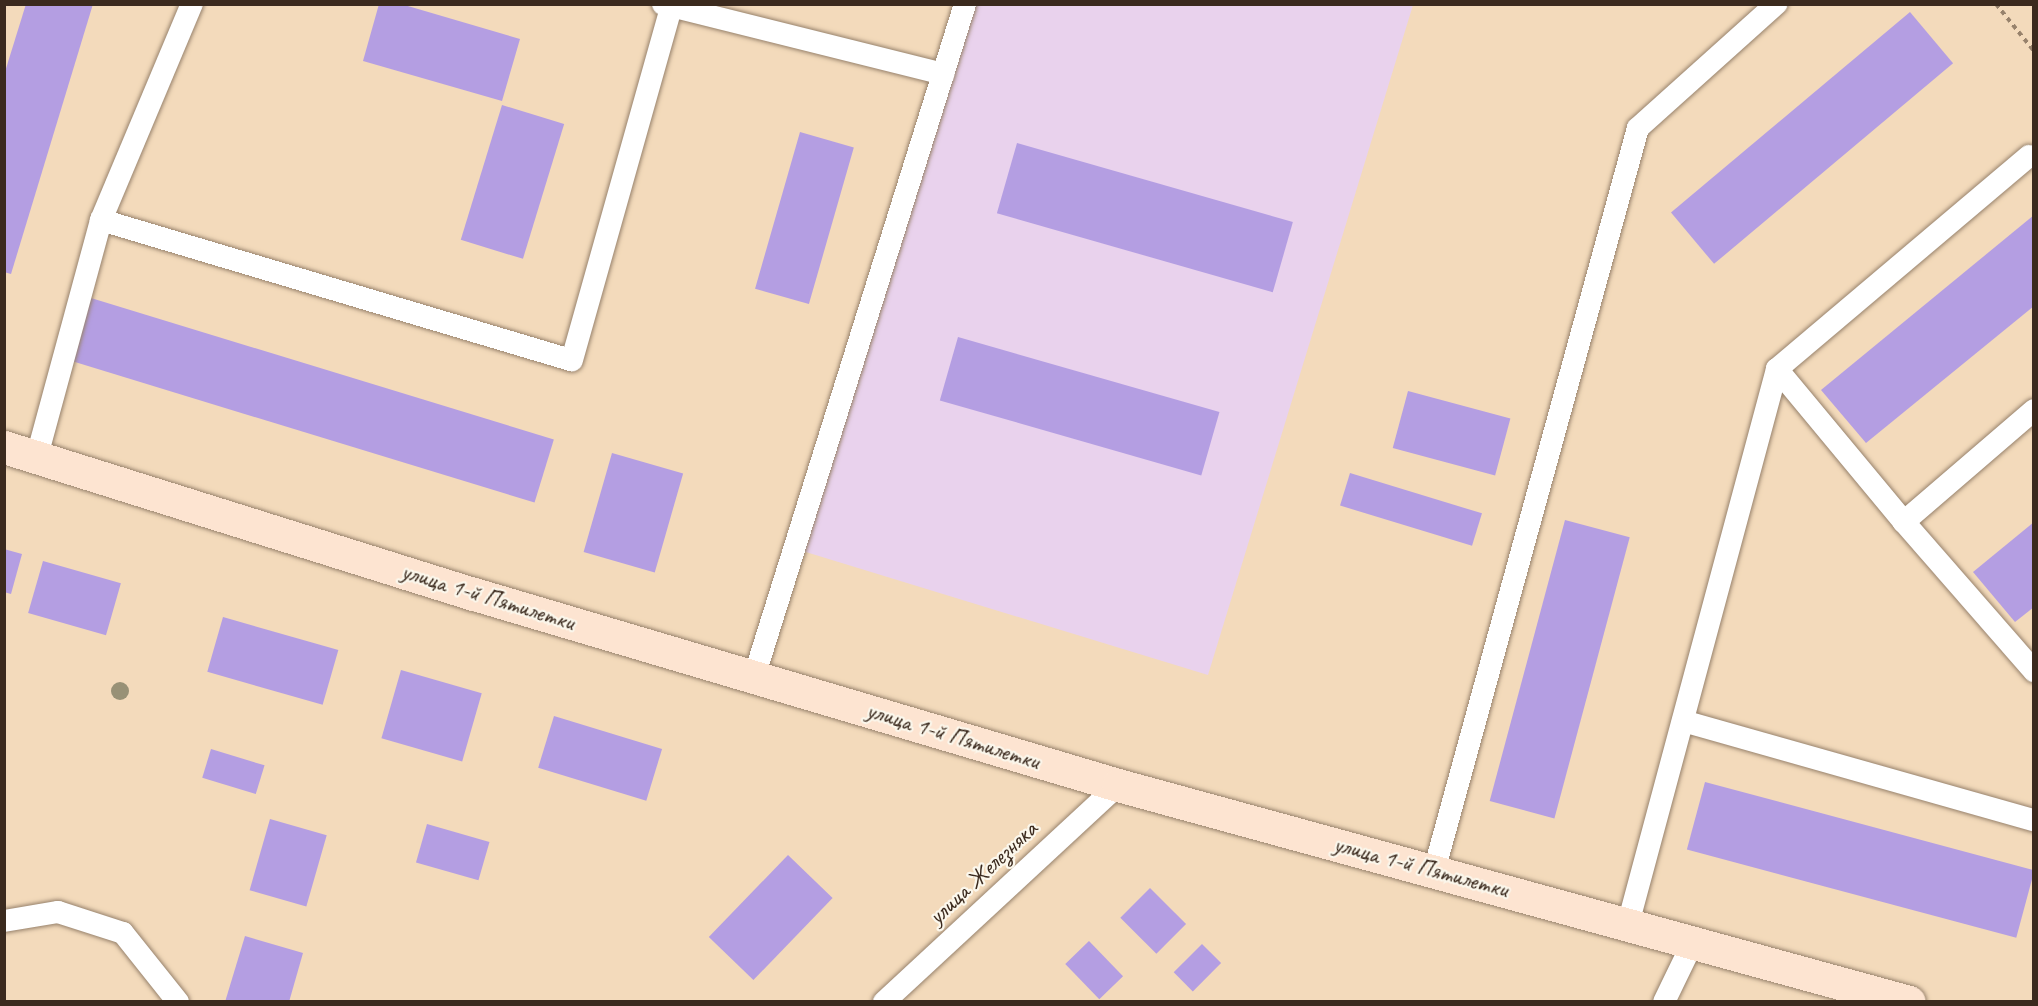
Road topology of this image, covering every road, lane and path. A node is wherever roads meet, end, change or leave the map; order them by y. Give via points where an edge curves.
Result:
1 (192, 4) edge
2 (965, 4) edge
3 (1776, 4) edge
4 (1996, 4) edge
5 (667, 6) edge
6 (2034, 51) edge
7 (943, 74) junction
8 (2029, 156) dead end
9 (101, 220) junction
10 (1777, 369) junction
11 (2034, 410) edge
12 (4, 447) edge
13 (37, 456) junction
14 (1904, 522) junction
15 (2034, 671) edge
16 (754, 677) junction
17 (1683, 721) junction
18 (1118, 785) junction
19 (2034, 820) edge
20 (1434, 871) junction
21 (4, 921) edge
22 (1628, 924) junction
23 (1693, 942) junction
24 (178, 1002) edge
25 (884, 1002) edge
26 (1664, 1002) edge
27 (1909, 1002) edge

1 - 9 lane
2 - 7 lane
3 - 20 lane via 1638,128
4 - 6 path
5 - 7 lane
5 - 9 lane via 572,360
7 - 16 lane
8 - 10 lane
9 - 13 lane
10 - 14 lane
10 - 17 lane
11 - 14 lane
12 - 13 main road, улица 1-й Пятилетки
13 - 16 main road, улица 1-й Пятилетки
14 - 15 lane
16 - 18 main road, улица 1-й Пятилетки
17 - 19 lane
17 - 22 lane
18 - 20 main road, улица 1-й Пятилетки
18 - 25 lane, улица Железняка
20 - 22 main road, улица 1-й Пятилетки
21 - 24 lane via 58,912 123,933
22 - 23 main road, улица 1-й Пятилетки
23 - 26 lane
23 - 27 main road, улица 1-й Пятилетки

